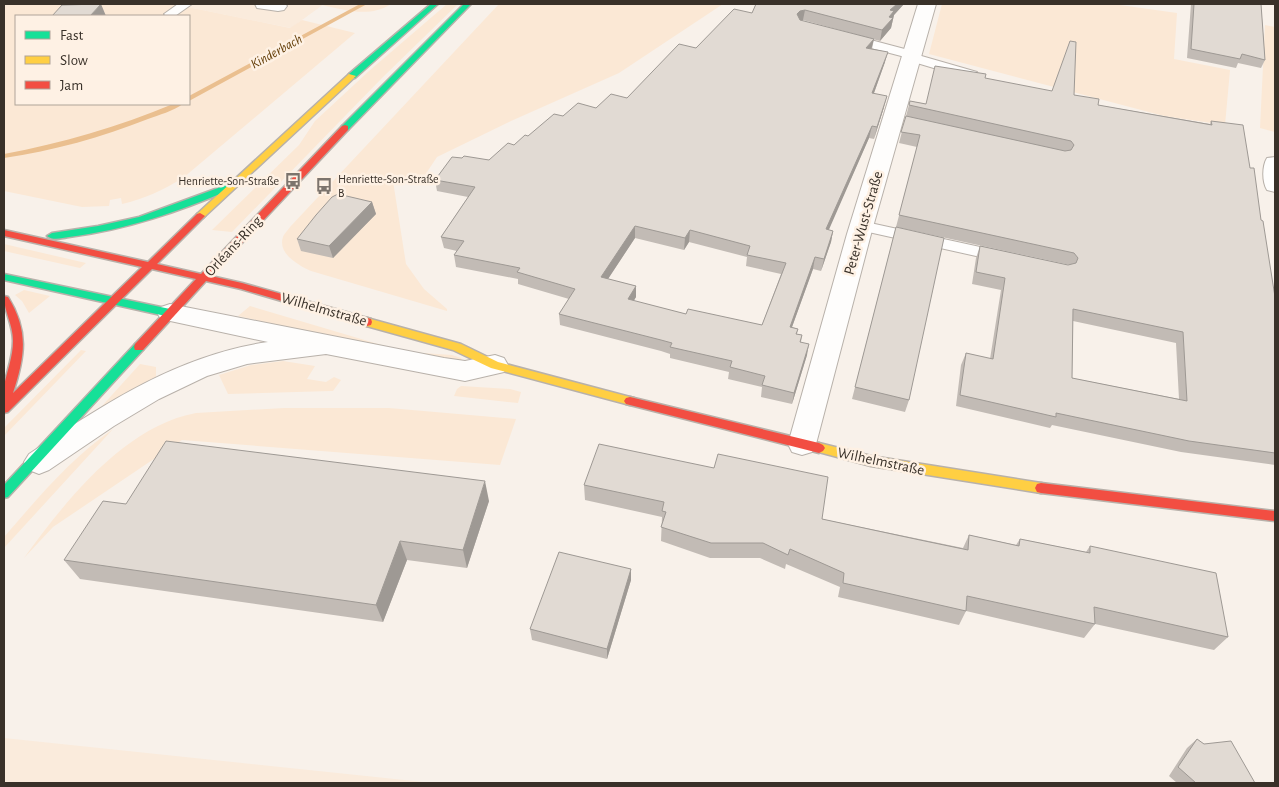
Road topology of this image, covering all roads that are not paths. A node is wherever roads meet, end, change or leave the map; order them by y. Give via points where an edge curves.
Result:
1 (186, 4) edge
2 (435, 4) edge
3 (468, 4) edge
4 (927, 4) edge
5 (170, 14) dead end
6 (839, 36) edge
7 (912, 56) junction
8 (985, 79) edge
9 (1275, 163) edge
10 (1275, 184) edge
11 (229, 187) junction
12 (861, 226) junction
13 (4, 233) edge
14 (23, 238) junction
15 (1015, 260) edge
16 (150, 265) junction
17 (205, 276) junction
18 (4, 277) edge
19 (4, 299) edge
20 (112, 302) junction
21 (170, 313) junction
22 (324, 344) junction
23 (495, 365) junction
24 (4, 404) edge
25 (4, 409) edge
26 (802, 444) junction
27 (13, 483) edge
28 (1275, 516) edge

1 - 5 lane
2 - 11 main road via 342,83
3 - 17 main road, Orléans-Ring
4 - 7 street, Peter-Wust-Straße
6 - 7 lane
7 - 8 lane
7 - 12 street, Peter-Wust-Straße via 902,121
9 - 10 street
11 - 14 main road via 128,225 89,233
11 - 16 main road
12 - 15 lane
12 - 26 street, Peter-Wust-Straße
13 - 14 main road
14 - 16 main road
16 - 17 main road, Wilhelmstraße
16 - 20 main road
17 - 21 main road, Orléans-Ring
17 - 23 main road, Wilhelmstraße via 457,347
18 - 20 main road
19 - 24 main road via 14,316 19,339 16,368
20 - 21 main road
20 - 25 main road
21 - 22 street, Wilhelmstraße
21 - 27 main road, Orléans-Ring
22 - 23 street, Wilhelmstraße via 465,371
22 - 27 street, Wilhelmstraße via 240,356 183,377 118,409
23 - 26 main road, Wilhelmstraße
26 - 28 main road, Wilhelmstraße via 871,461 1016,486

